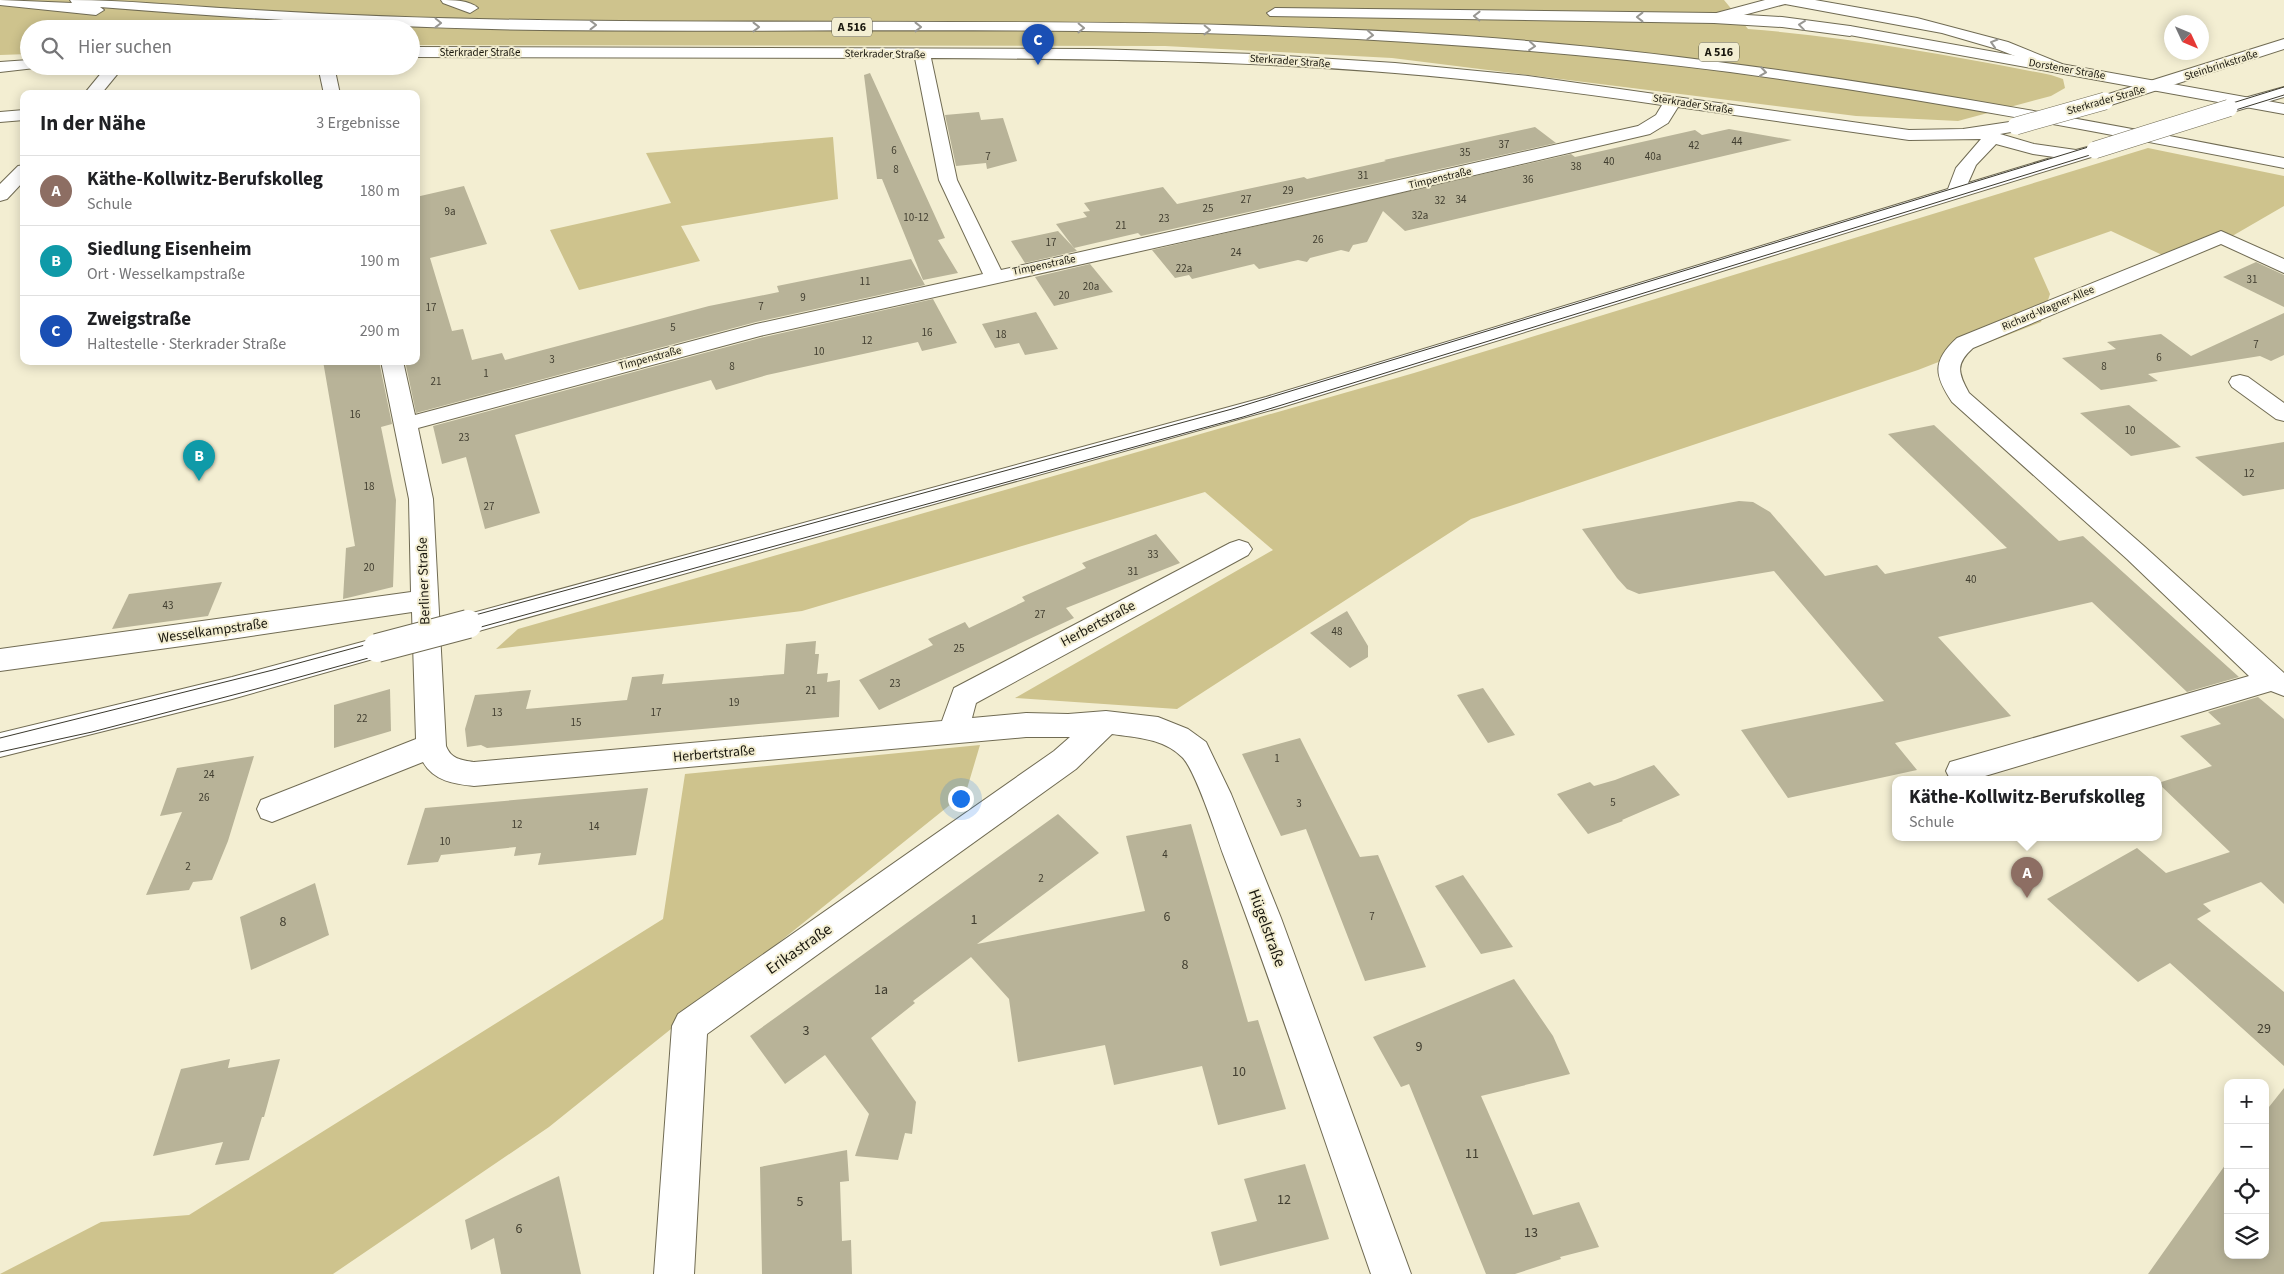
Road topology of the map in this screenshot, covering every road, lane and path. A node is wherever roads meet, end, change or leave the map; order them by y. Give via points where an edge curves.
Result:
1 (77, 0) edge
2 (1785, 0) edge
3 (0, 1) edge
4 (441, 3) edge
5 (488, 8) dead end
6 (198, 11) junction
7 (711, 11) dead end
8 (1147, 14) junction
9 (1205, 14) dead end
10 (1262, 14) dead end
11 (1714, 18) junction
12 (378, 20) edge
13 (420, 21) edge
14 (1850, 31) junction
15 (1913, 42) junction
16 (2284, 44) edge
17 (420, 52) edge
18 (922, 54) junction
19 (20, 66) edge
20 (0, 67) edge
21 (2056, 67) junction
22 (108, 75) edge
23 (328, 75) edge
24 (2158, 86) junction
25 (95, 90) edge
26 (331, 90) edge
27 (2284, 92) edge
28 (1671, 101) junction
29 (2250, 102) junction
30 (2284, 109) edge
31 (20, 114) edge
32 (0, 116) edge
33 (1988, 136) junction
34 (2284, 147) edge
35 (2087, 152) junction
36 (2284, 163) edge
37 (20, 174) edge
38 (1957, 192) junction
39 (0, 195) edge
40 (2284, 267) edge
41 (994, 276) junction
42 (393, 365) edge
43 (2240, 382) dead end
44 (2284, 414) edge
45 (407, 424) junction
46 (1239, 549) dead end
47 (425, 600) junction
48 (97, 646) junction
49 (126, 652) dead end
50 (0, 660) edge
51 (2278, 683) edge
52 (1106, 722) junction
53 (1026, 726) joint
54 (953, 732) junction
55 (0, 745) edge
56 (430, 746) junction
57 (1961, 771) dead end
58 (272, 809) dead end
59 (674, 1274) edge
60 (1391, 1274) edge

1 - 6 main road, A 516
2 - 11 main road
2 - 14 main road
2 - 15 main road via 1828,11
21 -> 2 main road via 1970,36 1874,14
3 - 6 main road via 143,14
4 - 5 main road
6 -> 12 main road, A 516
7 - 8 main road, A 516
8 - 9 main road
8 - 34 main road, A 516 via 1436,25 1589,37 1730,53 1978,91
11 -> 10 main road
14 -> 11 main road
13 -> 36 main road, A 516 via 1168,29 1444,39 1616,54 1838,83
14 - 15 main road, Dorstener Straße
15 - 21 main road, Dorstener Straße
16 - 24 main road, Steinbrinkstraße
17 - 18 main road, Sterkrader Straße
18 - 28 main road, Sterkrader Straße via 1137,54 1265,59 1456,74
18 - 41 main road via 948,180
19 - 20 main road
21 - 24 main road, Dorstener Straße
22 - 25 main road
23 - 26 main road
24 - 29 main road, Dorstener Straße
24 - 33 main road, Sterkrader Straße, bridge
27 - 29 main road
28 - 33 main road, Sterkrader Straße via 1909,135
28 - 41 main road, Timpenstraße via 1671,108 1661,120 1644,130
29 - 30 main road, Dorstener Straße
29 - 35 main road, bridge
31 - 32 main road
33 - 35 main road via 2033,148
33 - 38 main road via 1965,164
35 - 38 main road
37 - 39 main road
38 - 55 main road, bridge via 1274,402 232,688
40 - 51 main road, Richard-Wagner-Allee via 2221,237 1965,343 1947,363 1950,379 1960,397 1983,420 2136,553
41 - 45 main road, Timpenstraße via 756,330
42 - 45 main road, Berliner Straße
43 - 44 main road
45 - 47 main road, Berliner Straße via 421,499
46 - 54 main road, Herbertstraße via 964,696
47 - 48 main road, Wesselkampstraße
47 - 56 main road, Berliner Straße
48 - 49 main road
48 - 50 main road, Wesselkampstraße
51 - 57 main road
52 - 53 main road, Hügelstraße
52 - 59 main road, Erikastraße via 1065,760 690,1026
52 - 60 main road, Hügelstraße via 1158,729 1178,737 1194,750 1216,794 1264,918
53 - 54 main road, Herbertstraße
54 - 56 main road, Herbertstraße via 474,774 457,773 442,766
56 - 58 main road

